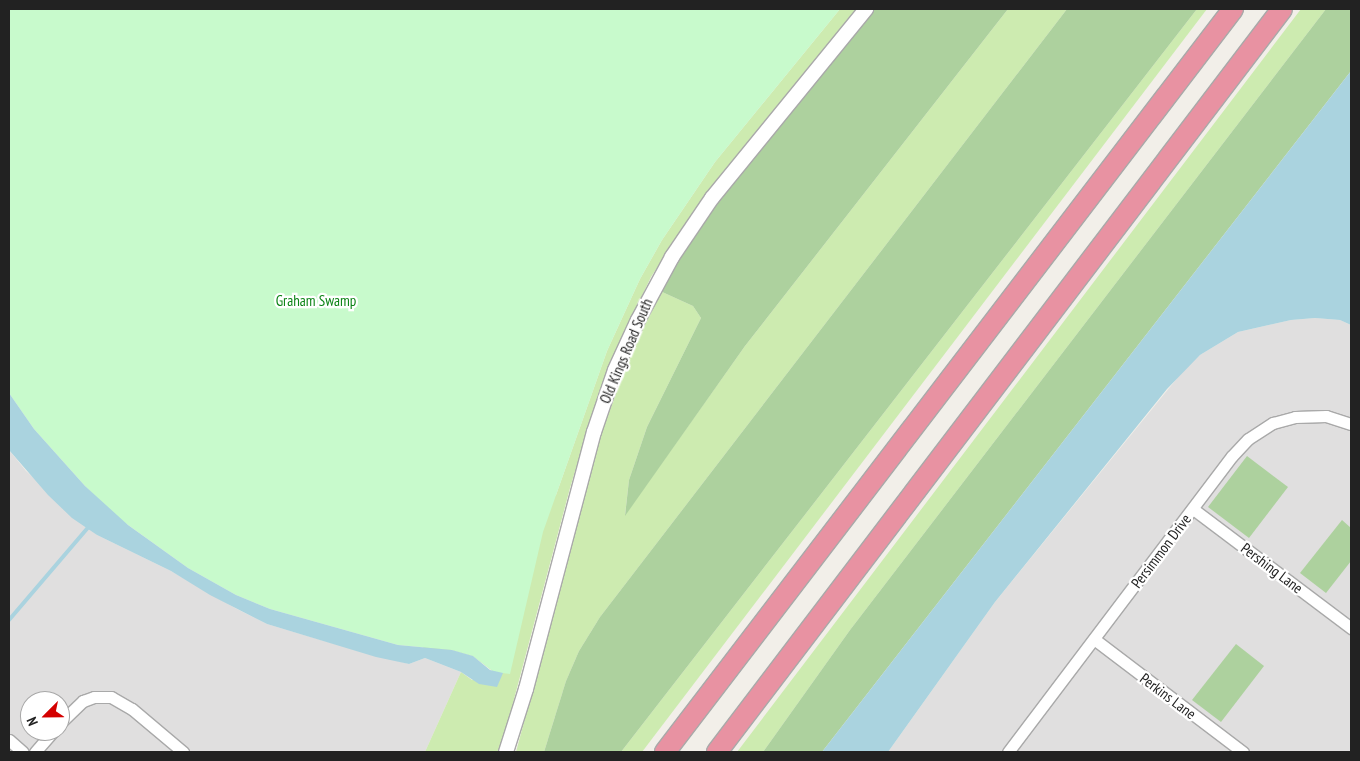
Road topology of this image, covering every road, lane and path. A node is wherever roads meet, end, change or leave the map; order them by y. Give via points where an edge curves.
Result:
1 (866, 9) edge
2 (1233, 9) edge
3 (1282, 9) edge
4 (1351, 424) edge
5 (1193, 509) junction
6 (1351, 628) edge
7 (1094, 639) junction
8 (70, 713) edge
9 (9, 740) edge
10 (44, 741) edge
11 (23, 752) edge
12 (35, 752) edge
13 (183, 752) edge
14 (506, 752) edge
15 (665, 752) edge
16 (717, 752) edge
17 (1008, 752) edge
18 (1243, 752) edge

1 - 14 street, Old Kings Road South via 712,198 672,257 641,312 615,370 594,432
2 - 15 highway
3 - 16 highway
4 - 5 street, Persimmon Drive via 1310,415 1287,418 1260,430 1232,456
5 - 6 street, Pershing Lane
5 - 7 street, Persimmon Drive
7 - 17 street, Persimmon Drive
7 - 18 street, Perkins Lane
8 - 13 street via 83,701 99,696 111,697 132,709
9 - 11 street
10 - 12 street

